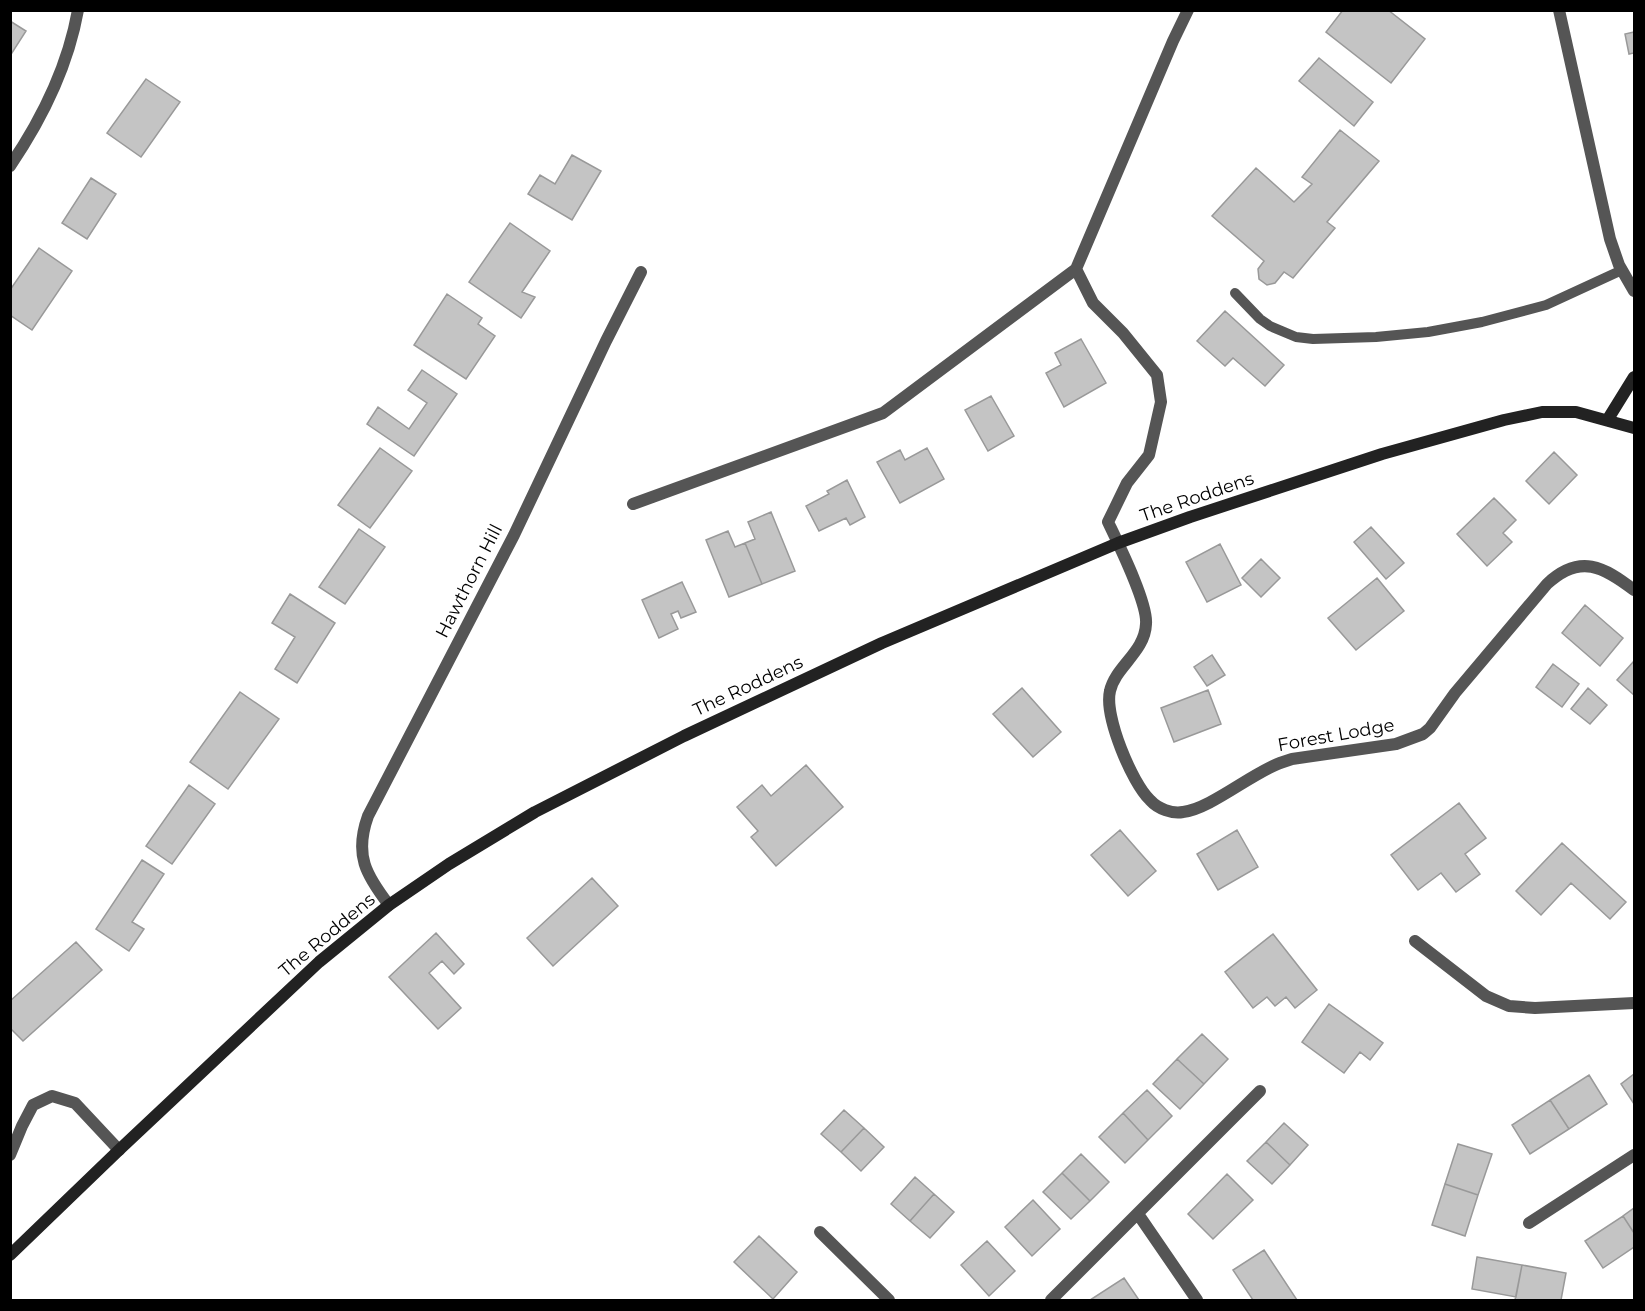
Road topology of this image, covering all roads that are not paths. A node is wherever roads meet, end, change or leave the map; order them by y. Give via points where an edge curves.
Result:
1 (78, 10) edge
2 (1188, 10) edge
3 (1559, 10) edge
4 (10, 166) edge
5 (1076, 269) junction
6 (1622, 270) junction
7 (641, 272) dead end
8 (1635, 291) edge
9 (1234, 293) dead end
10 (1635, 377) edge
11 (1608, 419) junction
12 (1635, 428) edge
13 (633, 504) dead end
14 (1118, 543) junction
15 (1635, 590) edge
16 (389, 906) junction
17 (1415, 941) dead end
18 (1635, 1003) edge
19 (1260, 1091) dead end
20 (119, 1150) junction
21 (10, 1155) edge
22 (1635, 1155) edge
23 (1138, 1214) junction
24 (1529, 1223) dead end
25 (820, 1232) dead end
26 (11, 1253) edge
27 (889, 1300) edge
28 (1051, 1300) edge
29 (1197, 1300) edge

1 - 4 street via 51,93
2 - 5 street
3 - 6 street via 1610,239
5 - 13 street via 883,413
5 - 14 street, Forest Lodge via 1093,303 1157,375 1161,402 1149,455 1127,483 1108,522
6 - 8 street
6 - 9 lane via 1546,305 1482,322 1376,337 1296,337 1260,320
7 - 16 street, Hawthorn Hill via 514,535 368,816 362,840 363,861
10 - 11 street
11 - 12 street, The Roddens
11 - 14 street, The Roddens via 1576,412 1542,412 1504,420 1382,454
14 - 15 street, Forest Lodge via 1141,600 1146,624 1137,650 1111,687 1110,714 1142,790 1156,806 1174,812 1198,808 1292,759 1396,744 1423,734 1547,584 1559,575 1596,566
14 - 16 street, The Roddens via 882,642 684,736 535,812
16 - 20 street, The Roddens via 319,962
17 - 18 street via 1486,996 1509,1006
19 - 23 street
20 - 21 street via 75,1103 52,1096 33,1105
20 - 26 street, The Roddens
22 - 24 street
23 - 28 street
23 - 29 street
25 - 27 street

